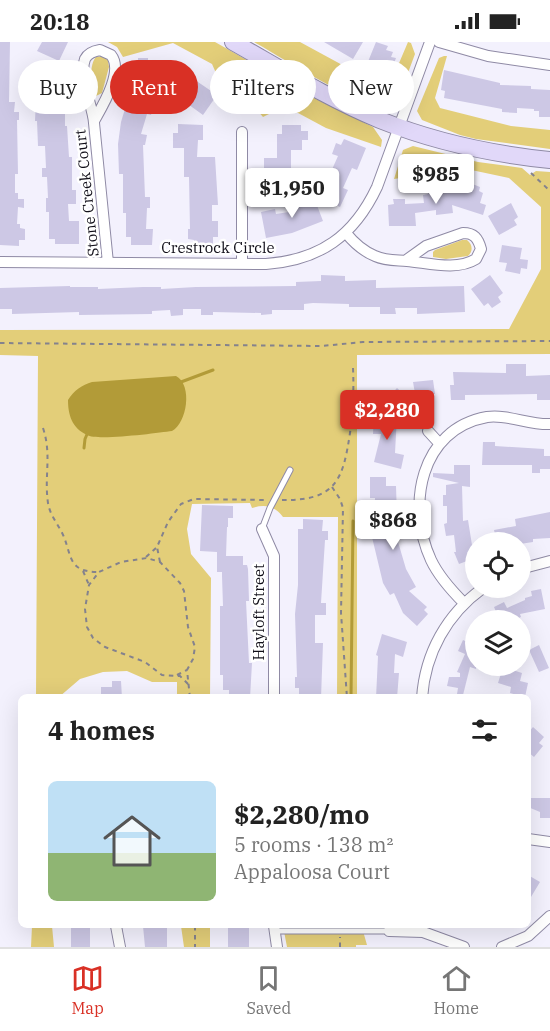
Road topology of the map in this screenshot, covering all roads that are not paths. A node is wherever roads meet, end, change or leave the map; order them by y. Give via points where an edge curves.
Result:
1 (233, 42) edge
2 (430, 42) edge
3 (439, 42) edge
4 (550, 65) edge
5 (94, 121) junction
6 (399, 128) junction
7 (243, 132) dead end
8 (550, 160) edge
9 (346, 233) junction
10 (405, 261) junction
11 (0, 262) edge
12 (108, 263) junction
13 (242, 264) junction
14 (550, 424) edge
15 (428, 431) dead end
16 (439, 443) junction
17 (290, 470) dead end
18 (262, 529) joint
19 (550, 561) edge
20 (531, 566) edge
21 (470, 598) edge
22 (464, 603) junction
23 (274, 694) edge
24 (423, 694) edge
25 (531, 839) edge
26 (550, 842) edge
27 (550, 916) edge
28 (116, 928) edge
29 (274, 928) edge
30 (389, 931) joint
31 (120, 947) edge
32 (277, 947) edge
33 (464, 947) edge
34 (502, 947) edge

1 - 6 street via 346,105
2 - 6 street, Crestrock Circle
3 - 4 street via 488,56
5 - 5 street, Stone Creek Court via 107,97 116,65 111,55 100,50 89,54 84,67
5 - 12 street, Stone Creek Court
6 - 8 street via 477,150
6 - 9 street, Crestrock Circle via 369,205
7 - 13 street
9 - 10 street via 374,256
9 - 13 street, Crestrock Circle via 304,257 280,263
10 - 10 street via 464,263 476,259 481,249 477,238 463,233 426,246
11 - 12 street, Crestrock Circle
12 - 13 street, Crestrock Circle
14 - 16 street via 487,417 466,424
15 - 16 street
16 - 22 street via 422,480 423,538 432,563
17 - 18 lane
18 - 23 street, Hayloft Street via 275,560
19 - 20 street
21 - 22 street
22 - 24 street via 436,641
25 - 26 street
27 - 34 street via 528,936
28 - 31 street
29 - 30 lane
29 - 32 street
30 - 33 street via 423,932

